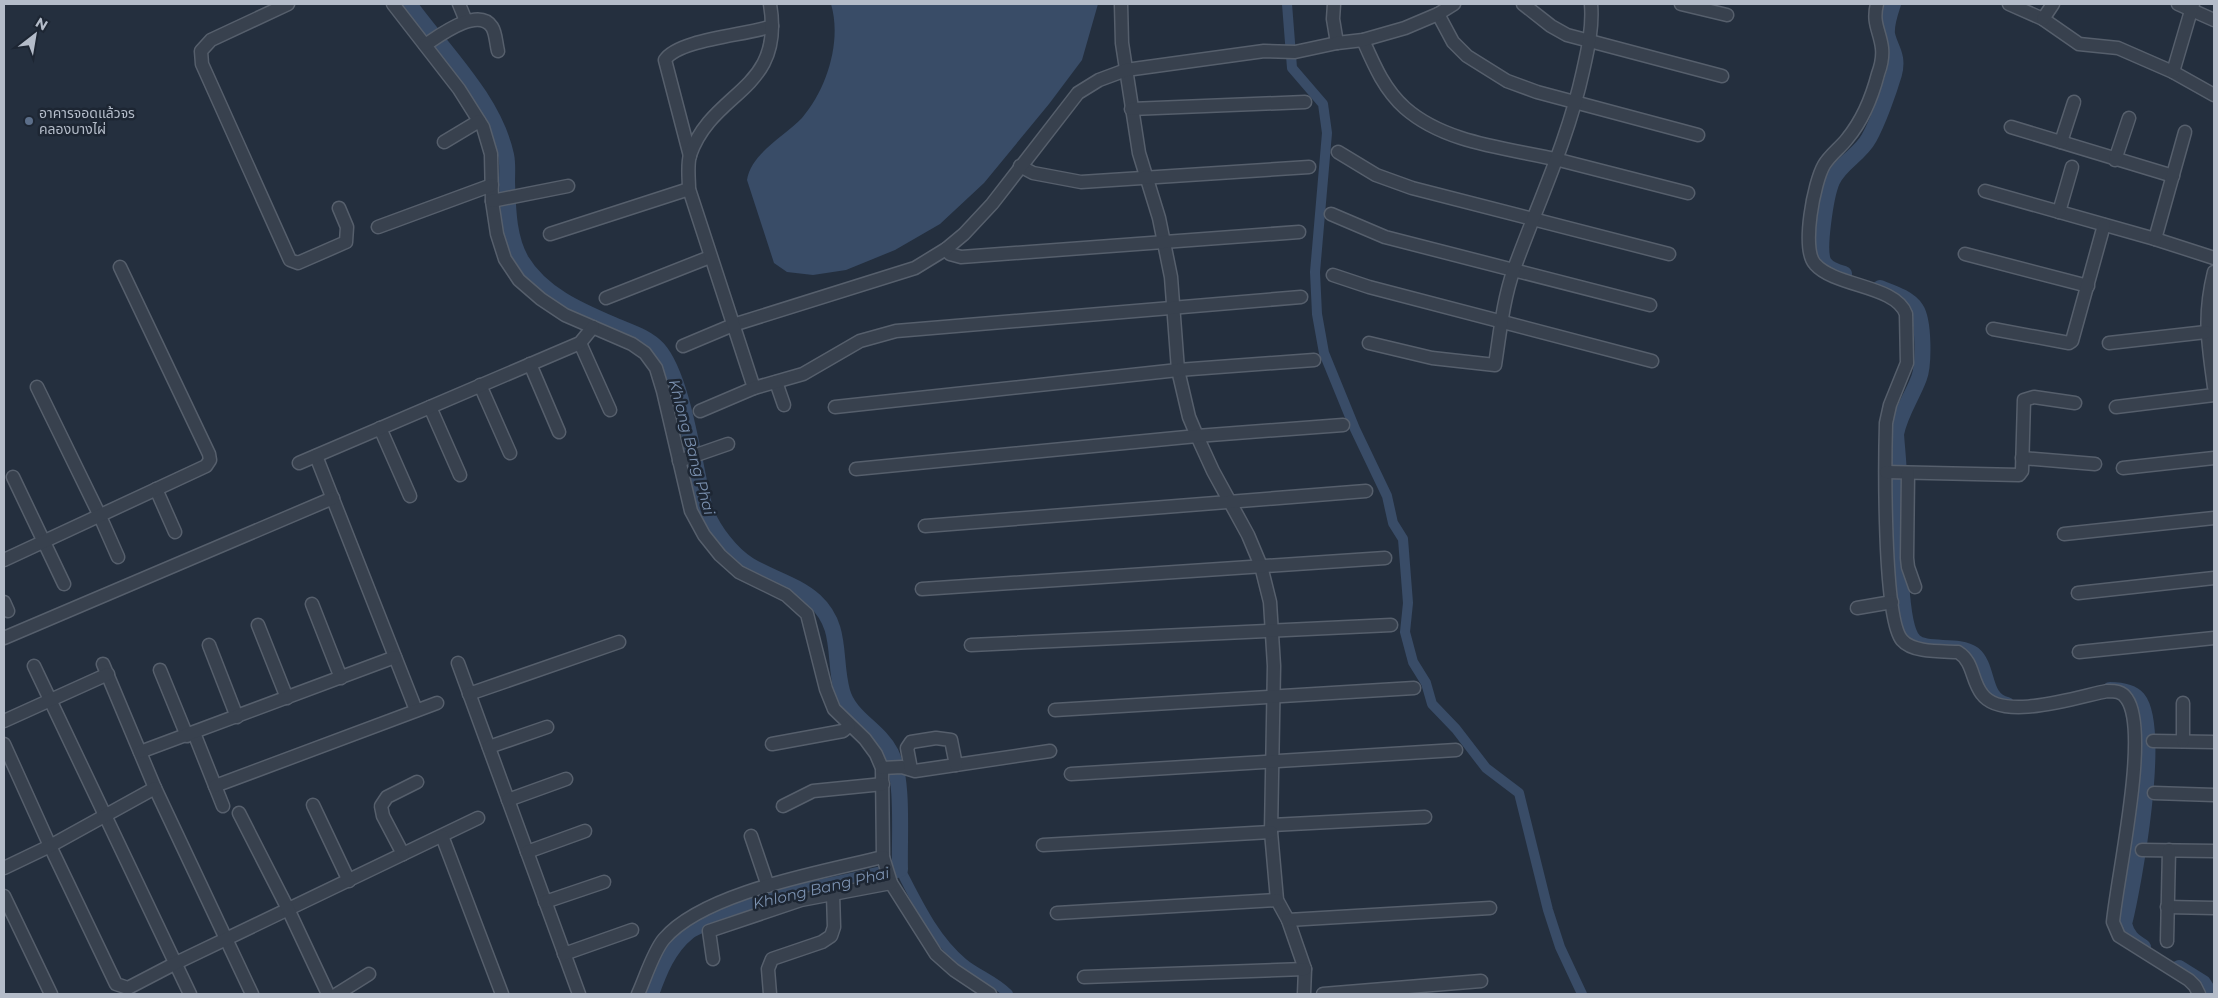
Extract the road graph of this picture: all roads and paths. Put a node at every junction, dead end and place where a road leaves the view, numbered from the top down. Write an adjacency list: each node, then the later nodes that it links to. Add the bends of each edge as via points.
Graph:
1 (288, 4): 57 (street, via 211,40 201,50 202,64 290,260 298,263 346,242 347,227)
2 (394, 4): 25 (street)
3 (459, 4): 20 (street)
4 (770, 4): 21 (street)
5 (1121, 4): 27 (street)
6 (1334, 4): 24 (street)
7 (1454, 4): 16 (street)
8 (1524, 4): 23 (street, via 1551,26)
9 (1591, 4): 23 (street)
10 (1681, 4): 17 (street)
11 (1877, 4): 122 (street, via 1874,15 1882,46 1879,72 1857,125 1819,175 1809,247 1810,256 1821,270 1893,299 1904,308 1908,362 1888,412)
12 (2010, 4): 18 (street)
13 (2053, 4): 18 (street)
14 (2178, 4): 15 (street)
15 (2193, 7): 19 (street); 28 (street)
16 (1438, 14): 22 (street); 32 (street, via 1453,42 1490,72 1530,89)
17 (1727, 15)
18 (2043, 19): 28 (street, via 2079,44 2118,48)
19 (2214, 20)
20 (466, 21): 25 (street); 26 (street, via 487,22 493,28)
21 (772, 26): 43 (street, via 770,50 763,67 711,120); 43 (street, via 675,51 665,60)
22 (1363, 40): 24 (street); 44 (street, via 1381,81 1405,108 1435,127 1470,142)
23 (1589, 42): 29 (street); 32 (street)
24 (1337, 43): 27 (street, via 1295,52 1264,51)
25 (427, 44): 36 (street)
26 (498, 51)
27 (1126, 70): 34 (street); 46 (street, via 1099,80 1078,93)
28 (2173, 72): 30 (street)
29 (1722, 76)
30 (2214, 95)
31 (1305, 102): 34 (street)
32 (1576, 102): 39 (street); 44 (street)
33 (2074, 102): 41 (street)
34 (1131, 109): 50 (street)
35 (2129, 118): 45 (street)
36 (479, 121): 40 (street); 51 (street, via 491,154)
37 (2011, 127): 41 (street)
38 (2184, 132): 49 (street)
39 (1698, 135)
40 (444, 142)
41 (2061, 142): 45 (street)
42 (1338, 152): 60 (street, via 1376,175 1412,188)
43 (690, 156): 53 (street)
44 (1558, 160): 55 (street); 60 (street)
45 (2115, 160): 49 (street)
46 (1020, 166): 50 (street, via 1033,173 1081,182); 67 (street, via 992,204)
47 (1309, 167): 50 (street)
48 (2072, 167): 58 (street)
49 (2173, 176): 65 (street)
50 (1147, 177): 66 (street)
51 (492, 185): 56 (street); 62 (street)
52 (568, 186): 56 (street)
53 (689, 189): 64 (street); 70 (street)
54 (1986, 191): 58 (street)
55 (1688, 193)
56 (499, 200): 83 (street, via 497,234 505,259 519,280 565,315)
57 (338, 208)
58 (2059, 212): 61 (street)
59 (1332, 214): 73 (street, via 1385,237)
60 (1534, 219): 68 (street); 73 (street)
61 (2104, 225): 65 (street); 76 (street)
62 (378, 227)
63 (1299, 232): 66 (street)
64 (550, 234)
65 (2155, 239): 71 (street)
66 (1164, 242): 67 (street, via 961,257 950,254); 80 (street, via 1172,277)
67 (946, 249): 82 (street, via 915,268)
68 (1669, 254)
69 (1965, 254): 76 (street)
70 (710, 257): 78 (street); 82 (street)
71 (2214, 258)
72 (120, 267): 126 (street, via 210,460 206,466)
73 (1514, 270): 79 (street); 81 (street)
74 (2214, 272): 85 (street, via 2206,310)
75 (1333, 275): 81 (street)
76 (2088, 286): 84 (street, via 2074,338 2068,343)
77 (1300, 297): 80 (street)
78 (606, 298)
79 (1650, 304)
80 (1173, 307): 94 (street); 95 (street, via 896,332 860,341 804,374)
81 (1501, 322): 87 (street, via 1495,365 1432,358); 92 (street)
82 (733, 325): 89 (street); 99 (street)
83 (593, 327): 86 (street); 117 (street, via 646,353 656,368)
84 (1993, 329)
85 (2206, 332): 88 (street); 90 (street)
86 (580, 342): 93 (street); 106 (street)
87 (1369, 343)
88 (2109, 343)
89 (683, 346)
90 (2212, 355): 98 (street)
91 (1314, 360): 94 (street)
92 (1652, 361)
93 (530, 364): 97 (street); 110 (street)
94 (1178, 370): 104 (street); 111 (street)
95 (776, 382): 99 (street); 102 (street)
96 (37, 386): 131 (street)
97 (480, 386): 103 (street); 113 (street)
98 (2214, 387)
99 (754, 388): 107 (street)
100 (2214, 395): 105 (street)
101 (2075, 403): 115 (street, via 2034,397 2024,400)
102 (784, 405)
103 (430, 407): 109 (street); 124 (street)
104 (835, 407)
105 (2116, 408)
106 (610, 410)
107 (700, 411)
108 (1343, 426): 111 (street)
109 (380, 428): 114 (street); 128 (street)
110 (559, 432)
111 (1197, 436): 121 (street); 130 (street)
112 (728, 444): 117 (street)
113 (510, 453)
114 (316, 456): 118 (street); 129 (street)
115 (2022, 458): 119 (street); 123 (street, via 2022,471 2015,476)
116 (2214, 458): 120 (street)
117 (681, 460): 174 (street, via 691,511 720,555 739,572 786,595 807,614 826,689 834,709)
118 (299, 463)
119 (2095, 464)
120 (2123, 468)
121 (856, 469)
122 (1889, 472): 123 (street); 146 (street, via 1888,570)
123 (1907, 473): 143 (street, via 1907,558)
124 (460, 475)
125 (13, 477): 136 (street)
126 (156, 489): 131 (street); 134 (street)
127 (1366, 490): 130 (street)
128 (410, 496)
129 (333, 498): 152 (street); 158 (street)
130 (1229, 501): 133 (street); 140 (street)
131 (99, 514): 136 (street); 137 (street)
132 (2214, 518): 135 (street)
133 (925, 526)
134 (175, 532)
135 (2064, 534)
136 (44, 540): 139 (street); 142 (street)
137 (118, 557)
138 (1385, 558): 140 (street)
139 (4, 560)
140 (1261, 566): 144 (street); 151 (street, via 1270,602)
141 (2214, 578): 145 (street)
142 (64, 584)
143 (1915, 587)
144 (922, 589)
145 (2078, 593)
146 (1892, 602): 148 (street); 254 (street, via 1896,628 1902,640 1910,646 1958,652 1964,656 1979,691 1990,704 2033,706 2107,691 2116,691 2126,697 2132,714 2134,737 2132,792 2113,922 2120,936 2190,980)
147 (312, 604): 162 (street)
148 (1857, 608)
149 (258, 625): 166 (street)
150 (1392, 625): 151 (street)
151 (1272, 631): 156 (street); 165 (street)
152 (4, 638)
153 (2214, 638): 157 (street)
154 (618, 642): 164 (street)
155 (209, 645): 172 (street)
156 (971, 645)
157 (2079, 652)
158 (395, 657): 162 (street); 170 (street)
159 (458, 663): 164 (street)
160 (34, 666): 167 (street)
161 (160, 670): 176 (street)
162 (341, 678): 166 (street)
163 (1414, 688): 165 (street)
164 (470, 694): 182 (street)
165 (1273, 697): 171 (street); 186 (street)
166 (287, 698): 172 (street)
167 (50, 699): 173 (street); 185 (street, via 106,669); 202 (street)
168 (436, 703): 170 (street)
169 (2183, 703): 178 (street)
170 (416, 710): 193 (street)
171 (1055, 710)
172 (237, 717): 176 (street)
173 (4, 721)
174 (849, 726): 181 (street, via 843,731); 188 (street, via 876,754)
175 (547, 727): 182 (street)
176 (190, 735): 185 (street); 193 (street)
177 (2153, 741): 178 (street)
178 (2182, 741): 179 (street)
179 (2214, 742)
180 (4, 744): 210 (street)
181 (772, 744)
182 (489, 747): 197 (street)
183 (1050, 750): 187 (street)
184 (1456, 750): 186 (street)
185 (140, 752): 194 (street)
186 (1272, 761): 189 (street); 205 (street)
187 (956, 765): 188 (street, via 915,771); 188 (street, via 951,740 936,738 911,742)
188 (897, 767): 192 (street)
189 (1071, 774)
190 (566, 779): 197 (street)
191 (417, 782): 215 (street, via 386,797 382,806 383,816)
192 (883, 784): 200 (street, via 813,791); 216 (street)
193 (215, 786): 199 (street)
194 (155, 788): 202 (street); 233 (street)
195 (2154, 793): 196 (street)
196 (2214, 795)
197 (508, 800): 214 (street)
198 (313, 805): 219 (street)
199 (223, 806)
200 (784, 806)
201 (239, 813): 229 (street)
202 (106, 815): 210 (street); 237 (street)
203 (1425, 817): 205 (street)
204 (478, 818): 207 (street)
205 (1271, 828): 209 (street); 224 (street)
206 (585, 831): 214 (street)
207 (442, 836): 215 (street); 247 (street)
208 (751, 836): 221 (street)
209 (1043, 845)
210 (50, 846): 217 (street); 237 (street, via 116,984 128,988)
211 (2142, 850): 212 (street)
212 (2168, 850): 213 (street); 226 (street)
213 (2214, 851)
214 (527, 852): 225 (street)
215 (403, 854): 219 (street)
216 (885, 861): 218 (street); 221 (street)
217 (4, 868)
218 (890, 880): 222 (street); 251 (street, via 936,954)
219 (348, 881): 229 (street)
220 (604, 882): 225 (street)
221 (768, 886): 249 (street, via 731,897 678,925 662,941)
222 (832, 894): 236 (street, via 801,900 709,931); 250 (street, via 834,927 831,936 772,959 768,969)
223 (4, 896): 242 (street)
224 (1277, 900): 230 (street); 231 (street)
225 (545, 902): 235 (street)
226 (2167, 907): 228 (street); 234 (street)
227 (1490, 908): 231 (street)
228 (2214, 908)
229 (288, 909): 233 (street); 245 (street)
230 (1057, 913)
231 (1288, 920): 238 (street)
232 (632, 930): 235 (street)
233 (227, 939): 237 (street); 244 (street)
234 (2167, 940)
235 (564, 954): 248 (street)
236 (713, 958)
237 (176, 963): 243 (street)
238 (1305, 969): 240 (street); 252 (street)
239 (369, 974): 246 (street)
240 (1084, 977)
241 (1481, 981): 253 (street)
242 (51, 994)
243 (190, 994)
244 (252, 994)
245 (328, 994)
246 (337, 994)
247 (502, 994)
248 (579, 994)
249 (638, 994)
250 (770, 994)
251 (990, 994)
252 (1304, 994)
253 (1323, 994)
254 (2199, 994)

